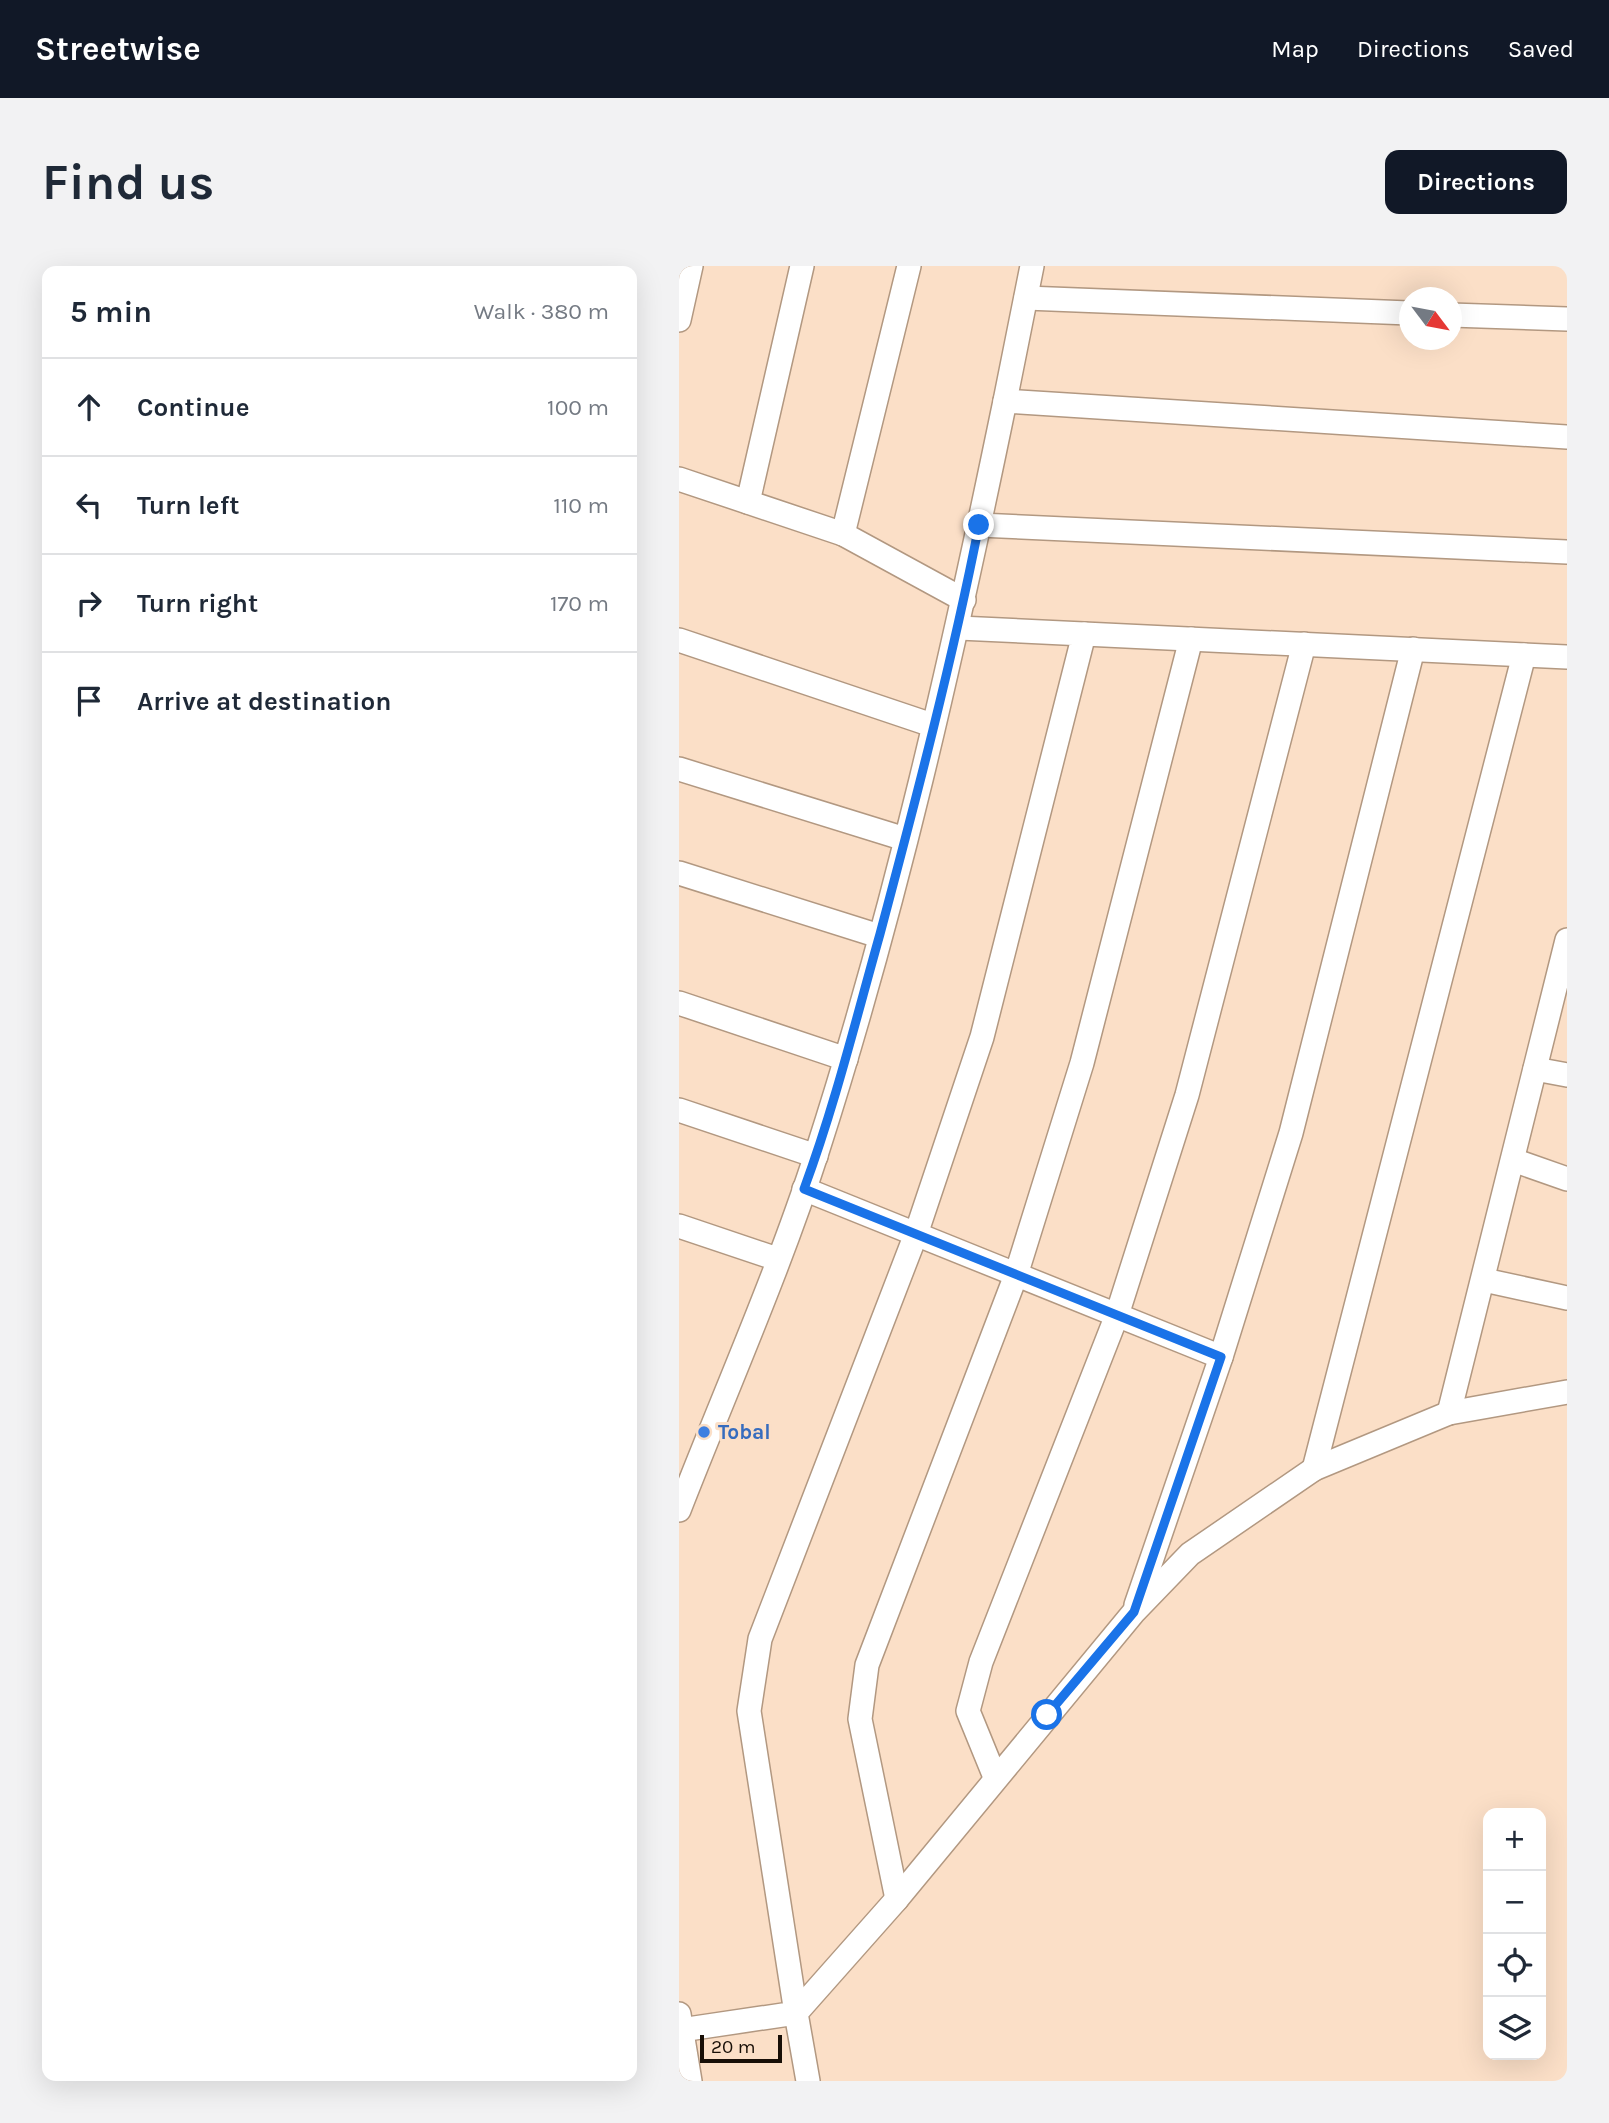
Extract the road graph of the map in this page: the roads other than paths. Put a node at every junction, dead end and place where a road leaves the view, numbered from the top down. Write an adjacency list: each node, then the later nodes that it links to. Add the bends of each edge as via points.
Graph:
1 (691, 266): 9 (street)
2 (802, 266): 13 (street)
3 (909, 266): 15 (street)
4 (1032, 266): 5 (street)
5 (1025, 298): 6 (street); 10 (street)
6 (1399, 313)
7 (1462, 315): 8 (street)
8 (1567, 319)
9 (679, 320)
10 (1005, 401): 11 (street); 14 (street)
11 (1567, 437)
12 (679, 479): 13 (street)
13 (748, 502): 15 (street)
14 (979, 525): 16 (street); 17 (street)
15 (843, 534): 17 (street)
16 (1567, 552)
17 (964, 600): 18 (street)
18 (959, 628): 19 (street); 26 (street)
19 (1084, 634): 20 (street); 43 (street, via 982,1037)
20 (1191, 639): 22 (street); 45 (street, via 1082,1063)
21 (679, 640): 26 (street)
22 (1304, 644): 23 (street); 48 (street, via 1187,1095)
23 (1413, 649): 24 (street); 49 (street, via 1291,1133)
24 (1524, 655): 25 (street); 52 (street)
25 (1567, 657)
26 (932, 725): 28 (street)
27 (679, 769): 28 (street)
28 (905, 839): 30 (street)
29 (679, 873): 30 (street)
30 (879, 936): 34 (street)
31 (1567, 940): 32 (street)
32 (1564, 966): 35 (street)
33 (679, 1003): 34 (street)
34 (846, 1059): 38 (street)
35 (1535, 1069): 36 (street); 39 (street)
36 (1567, 1076)
37 (679, 1110): 38 (street)
38 (816, 1156): 41 (street)
39 (1513, 1160): 40 (street); 46 (street)
40 (1567, 1179)
41 (804, 1189): 43 (street); 44 (street)
42 (679, 1226): 44 (street)
43 (916, 1234): 45 (street); 57 (street, via 760,1639 749,1711)
44 (777, 1259): 53 (street)
45 (1016, 1275): 48 (street); 56 (street, via 867,1665 860,1719)
46 (1484, 1280): 47 (street); 51 (street)
47 (1567, 1298)
48 (1117, 1315): 49 (street); 55 (street, via 981,1662 968,1711)
49 (1221, 1357): 54 (street)
50 (1567, 1392): 51 (street)
51 (1449, 1413): 52 (street)
52 (1314, 1469): 54 (street, via 1190,1554)
53 (679, 1510)
54 (1134, 1612): 55 (street)
55 (995, 1777): 56 (street)
56 (897, 1899): 57 (street)
57 (796, 2013): 58 (street); 60 (street)
58 (680, 2022): 59 (street)
59 (690, 2081)
60 (808, 2081)

